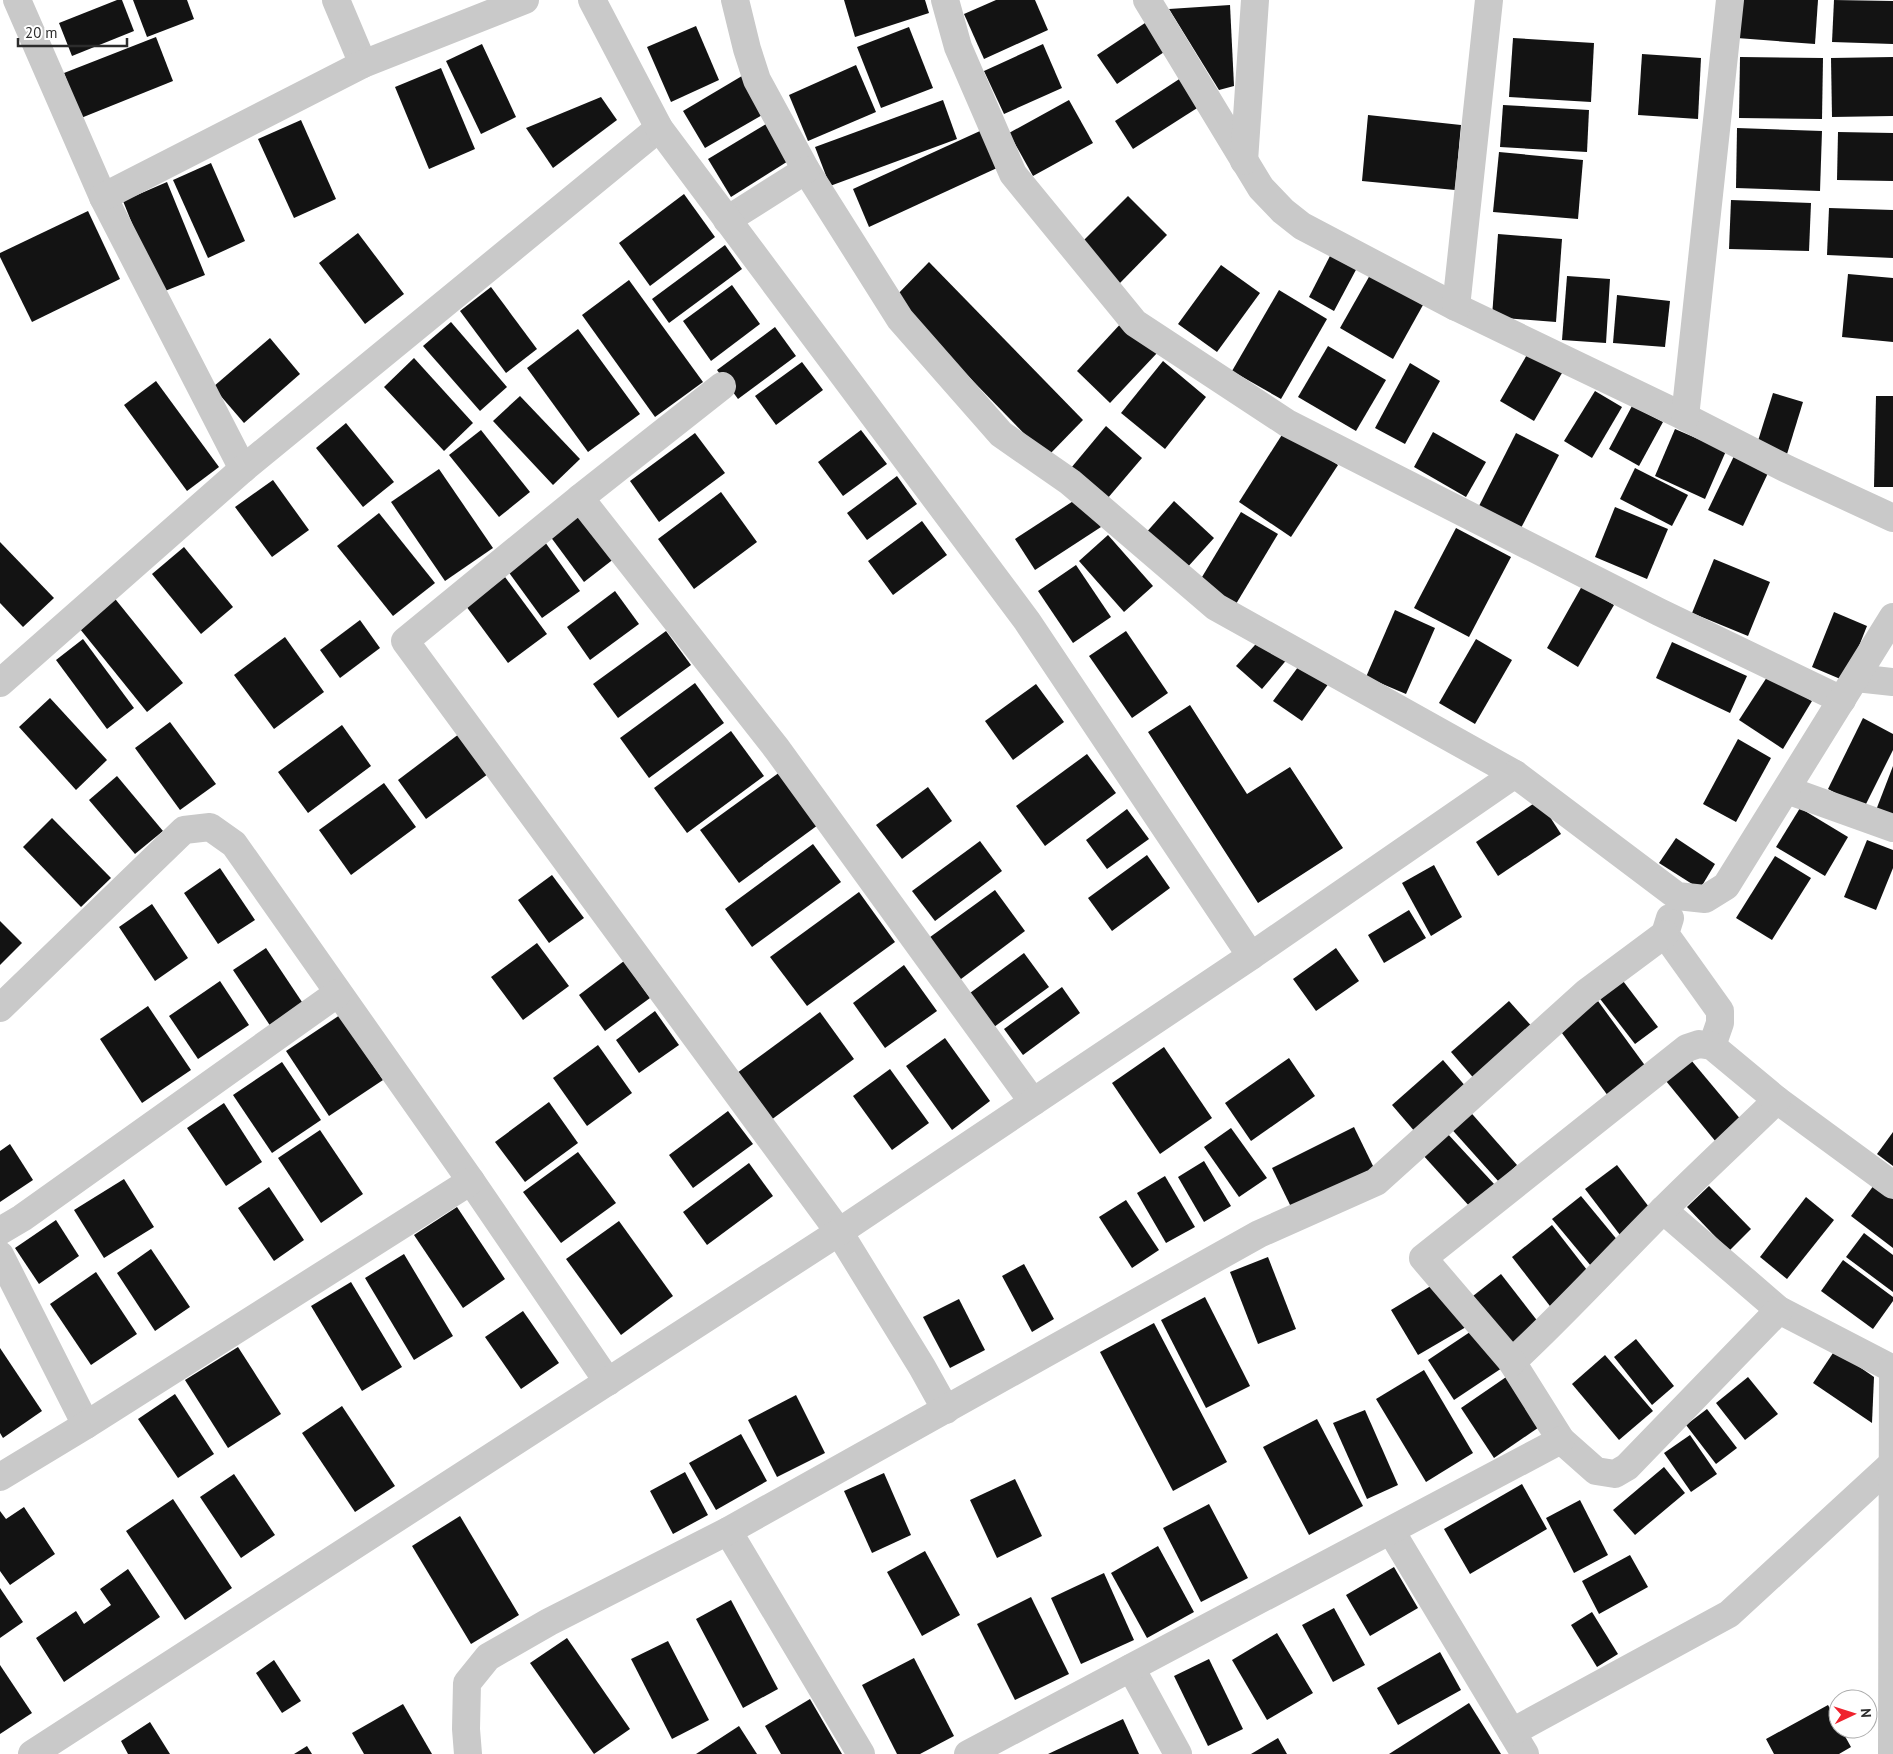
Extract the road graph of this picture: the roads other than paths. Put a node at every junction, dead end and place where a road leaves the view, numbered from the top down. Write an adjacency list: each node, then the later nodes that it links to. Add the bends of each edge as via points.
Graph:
1 (18, 0): 15 (street)
2 (336, 0): 11 (street)
3 (525, 0): 11 (street)
4 (592, 0): 12 (street)
5 (735, 0): 14 (street, via 757,80)
6 (945, 0): 26 (street, via 958,48 1013,174 1135,323 1287,423 1659,612)
7 (1147, 0): 13 (street)
8 (1255, 0): 13 (street)
9 (1489, 0): 17 (street)
10 (1730, 0): 19 (street)
11 (363, 64): 15 (street)
12 (659, 128): 16 (street); 20 (street)
13 (1244, 161): 17 (street, via 1261,188 1302,226)
14 (806, 170): 16 (street); 27 (street, via 900,318 1001,434 1070,482 1216,607)
15 (103, 197): 20 (street)
16 (727, 220): 32 (street, via 1027,621)
17 (1456, 307): 19 (street)
18 (722, 386): 21 (street)
19 (1685, 417): 22 (street)
20 (243, 469): 25 (street)
21 (580, 498): 37 (street, via 777,749); 42 (street, via 405,641)
22 (1893, 518)
23 (1893, 617): 26 (street)
24 (1893, 682): 26 (street)
25 (0, 683)
26 (1849, 689): 28 (street)
27 (1515, 774): 30 (street); 32 (street)
28 (1787, 790): 29 (street); 30 (street, via 1726,886 1705,899)
29 (1893, 828)
30 (1677, 896): 31 (street)
31 (1665, 934): 35 (street, via 1720,1011 1720,1024); 48 (street, via 1587,992 1376,1182 1259,1234)
32 (1251, 956): 37 (street)
33 (338, 993): 34 (street, via 234,844 210,827 184,830); 38 (street); 41 (street)
34 (0, 1008)
35 (1712, 1046): 36 (street); 45 (street, via 1699,1044 1687,1048 1423,1258)
36 (1777, 1100): 39 (street); 40 (street)
37 (1033, 1102): 42 (street)
38 (471, 1181): 47 (street); 49 (street)
39 (1893, 1185)
40 (1663, 1210): 44 (street); 45 (street)
41 (0, 1231)
42 (839, 1232): 47 (street); 48 (street)
43 (0, 1255): 49 (street)
44 (1779, 1310): 46 (street); 50 (street, via 1627,1467 1615,1474 1596,1471)
45 (1512, 1362): 50 (street)
46 (1893, 1369): 51 (street)
47 (608, 1382): 57 (street)
48 (946, 1410): 53 (street)
49 (86, 1425): 52 (street)
50 (1561, 1440): 54 (street)
51 (1892, 1464): 56 (street, via 1729,1614); 62 (street)
52 (0, 1477)
53 (728, 1530): 58 (street, via 488,1657 467,1683); 59 (street)
54 (1391, 1531): 55 (street); 56 (street)
55 (1131, 1668): 60 (street); 61 (street)
56 (1519, 1743)
57 (32, 1754)
58 (468, 1754)
59 (861, 1754)
60 (968, 1754)
61 (1178, 1754)
62 (1892, 1754)

